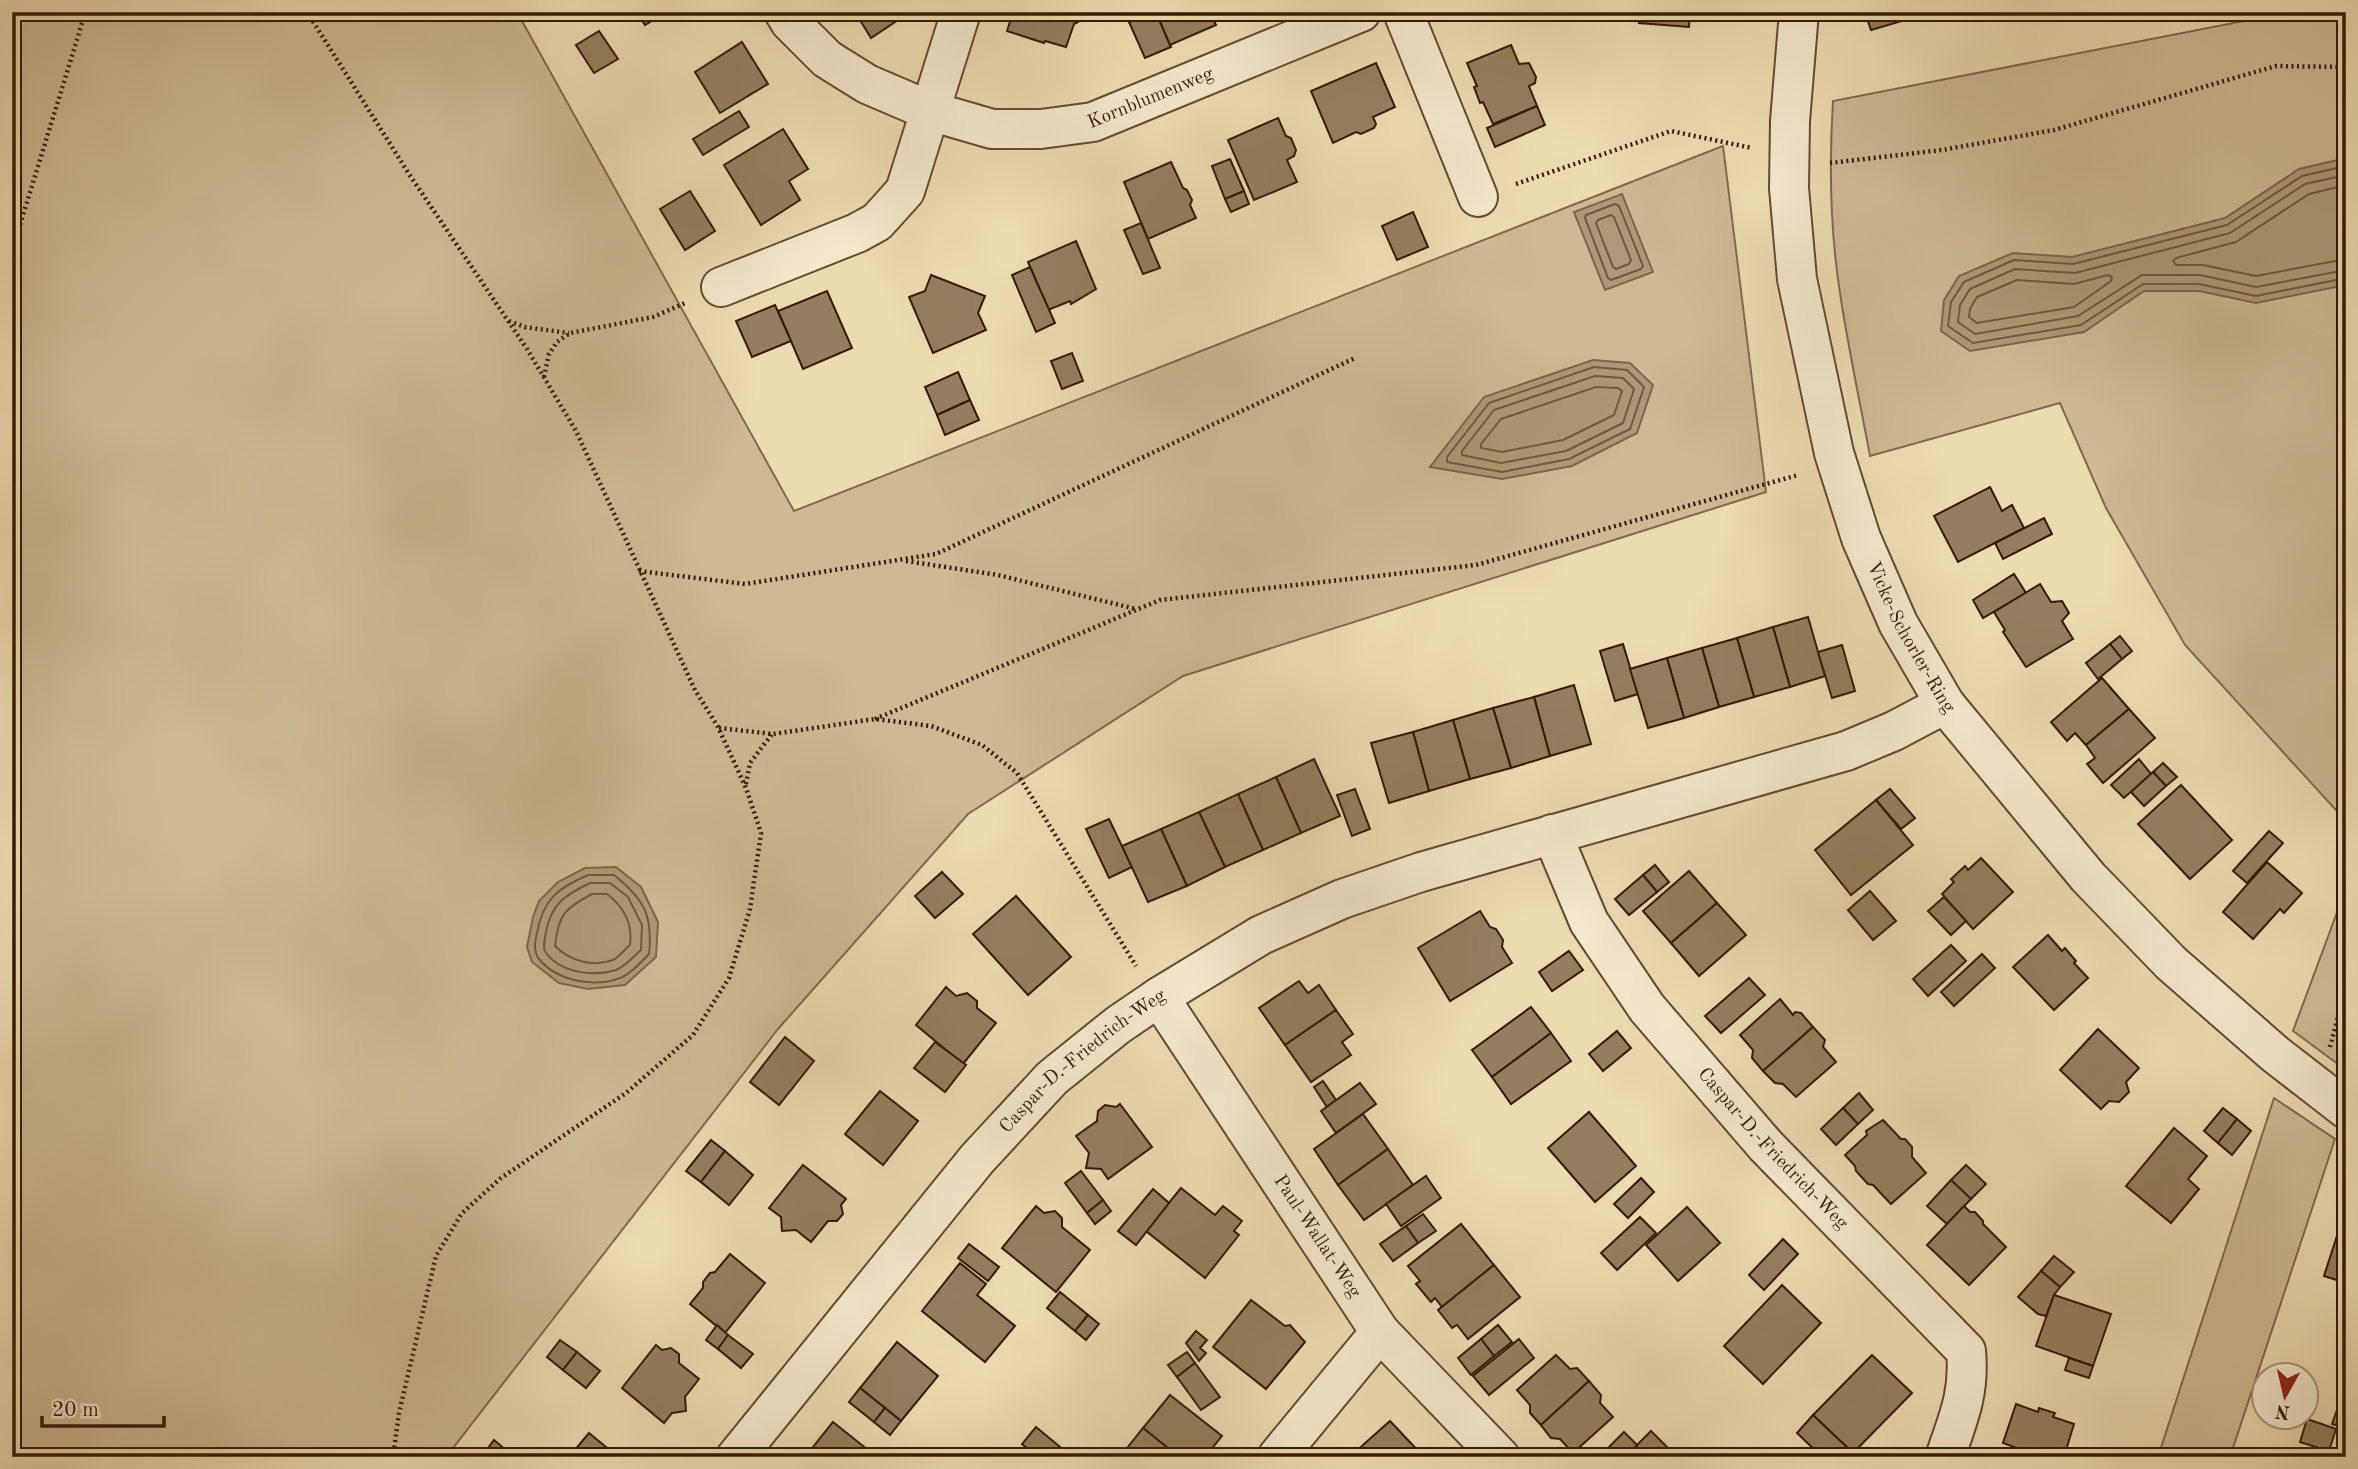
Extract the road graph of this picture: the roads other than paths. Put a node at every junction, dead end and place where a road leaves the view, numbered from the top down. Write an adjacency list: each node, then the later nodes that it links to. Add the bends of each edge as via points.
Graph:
1 (784, 12): 6 (street, Kornblumenweg, via 827,59 867,84)
2 (961, 12): 6 (street)
3 (1361, 12): 6 (street, Kornblumenweg, via 1093,122 992,129)
4 (1404, 12): 7 (street)
5 (1799, 12): 9 (street, Vicke-Schorler-Ring, via 1789,188 1797,279 1814,367 1834,453 1861,538 1898,623)
6 (930, 111): 8 (street, via 905,191 877,222)
7 (1478, 197)
8 (721, 287)
9 (1945, 704): 10 (street, Caspar-D.-Friedrich-Weg, via 1846,751); 12 (street, Vicke-Schorler-Ring, via 2088,877 2171,962 2275,1054)
10 (1552, 834): 11 (street, Caspar-D.-Friedrich-Weg, via 1342,899 1261,934); 17 (street, Caspar-D.-Friedrich-Weg, via 1588,922 1647,1008 1766,1146 1966,1351 1969,1375)
11 (1159, 997): 13 (street, Paul-Wallat-Weg); 14 (street, Caspar-D.-Friedrich-Weg, via 1052,1078 977,1158)
12 (2346, 1109)
13 (1380, 1332): 15 (street); 16 (street, Paul-Wallat-Weg)
14 (736, 1457)
15 (1277, 1457)
16 (1500, 1457)
17 (1945, 1457)

